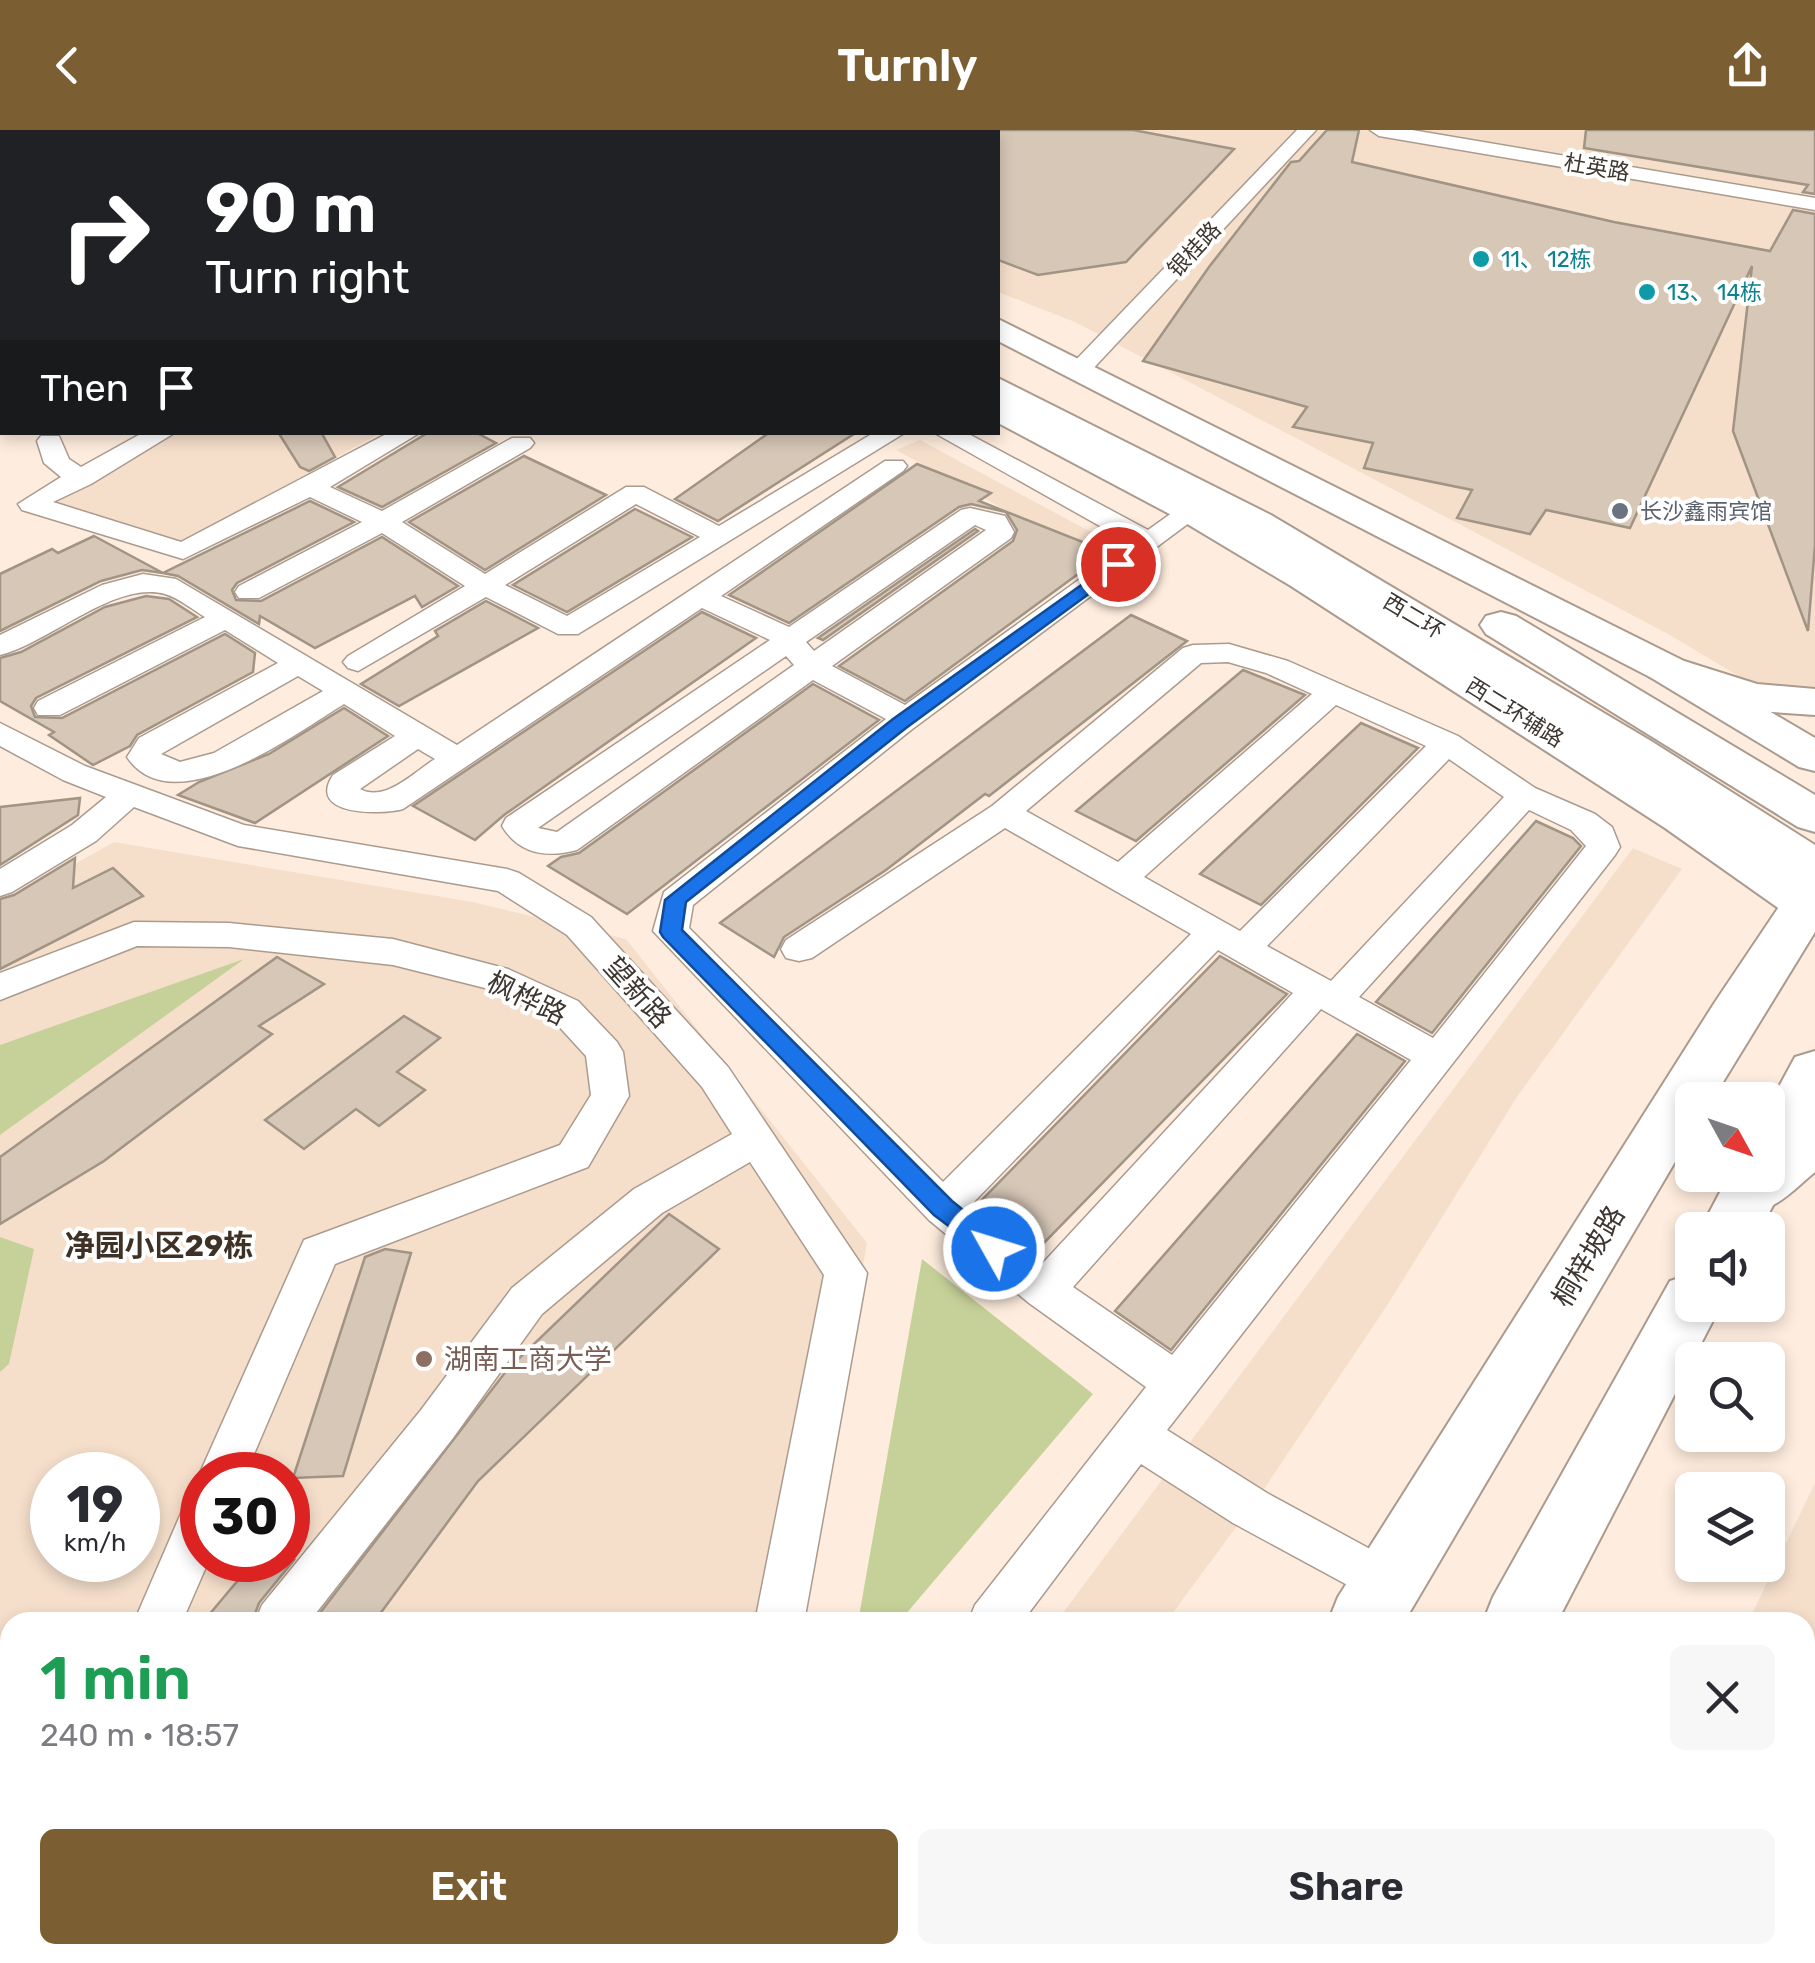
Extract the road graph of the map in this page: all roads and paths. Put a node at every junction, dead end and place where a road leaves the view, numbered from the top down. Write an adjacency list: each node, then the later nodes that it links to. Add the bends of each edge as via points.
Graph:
1 (1285, 130): 8 (street, 银桂路)
2 (1307, 130): 8 (street, 银桂路)
3 (1379, 130): 5 (street, 杜英路)
4 (1420, 130): 5 (street, 杜英路)
5 (1815, 200)
6 (1000, 329): 8 (street)
7 (1000, 358): 49 (main road, 西二环, via 1297,508)
8 (1074, 365): 35 (street)
9 (1000, 391): 52 (main road, 西二环, via 1290,542 1636,751)
10 (1000, 411): 21 (street, 西二环辅路)
11 (159, 435): 18 (street)
12 (405, 435): 19 (street)
13 (503, 435): 23 (street, via 520,443)
14 (889, 435): 24 (street)
15 (951, 435): 25 (street)
16 (50, 441): 18 (street, via 57,463)
17 (894, 466): 28 (street)
18 (82, 478): 20 (street)
19 (310, 487): 20 (street, via 183,552); 23 (street)
20 (31, 504): 22 (street)
21 (1192, 511): 25 (street); 52 (street, 西二环辅路)
22 (0, 516)
23 (383, 522): 26 (street); 27 (street)
24 (717, 535): 26 (street, via 635,493); 26 (street, via 568,628)
25 (1149, 542): 40 (street)
26 (485, 586): 32 (street)
27 (248, 592)
28 (700, 596): 30 (street); 45 (street)
29 (226, 618): 31 (street, via 176,587 143,582); 33 (street); 39 (street)
30 (787, 638): 34 (street); 34 (street, via 962,518 996,522 1001,532 991,542); 34 (street, via 518,826 523,835 541,844 565,842)
31 (0, 646)
32 (358, 662)
33 (299, 663): 36 (street); 36 (street, via 150,745 143,757 184,773 225,760)
34 (813, 668): 40 (street)
35 (1665, 668): 38 (main road, via 1768,700); 44 (street)
36 (344, 691): 42 (street)
37 (1332, 692): 43 (street); 48 (street, via 1229,653 1194,654); 50 (street)
38 (1815, 702)
39 (49, 708)
40 (906, 718): 63 (street, via 676,900 671,932)
41 (0, 732): 46 (street, 望新路)
42 (417, 736): 45 (street); 45 (street, via 344,782 343,793 362,804 392,802)
43 (1447, 743): 47 (street); 53 (street)
44 (1815, 757)
45 (460, 758)
46 (129, 794): 51 (street, via 84,834); 60 (street, 望新路, via 238,835 507,881 579,926 716,1077)
47 (1524, 795): 56 (street); 57 (street, via 1583,822 1600,835 1602,846)
48 (1004, 813): 50 (street); 54 (street)
49 (1815, 816)
50 (1120, 879): 53 (street)
51 (0, 884)
52 (1813, 894): 70 (main road, 桐梓坡路)
53 (1229, 940): 56 (street); 63 (street)
54 (798, 949)
55 (0, 987): 68 (street, 枫桦路, via 134,934 228,935 394,952 495,978 565,1010 604,1052 610,1096 574,1156 319,1252)
56 (1326, 995): 57 (street); 64 (street)
57 (1438, 1058): 66 (street)
58 (1815, 1072): 59 (main road)
59 (1785, 1128)
60 (757, 1139): 72 (street, via 648,1202 527,1301); 73 (street, 望新路, via 846,1273)
61 (1815, 1141): 62 (street)
62 (1785, 1164)
63 (943, 1208): 64 (street)
64 (1044, 1290): 66 (street)
65 (1680, 1322): 75 (main road)
66 (1176, 1382): 67 (street)
67 (1136, 1435): 70 (street, via 1250,1508); 74 (street)
68 (232, 1452)
69 (180, 1571): 71 (street)
70 (1376, 1603)
71 (162, 1612)
72 (287, 1612)
73 (782, 1612)
74 (1000, 1612)
75 (1524, 1612)

